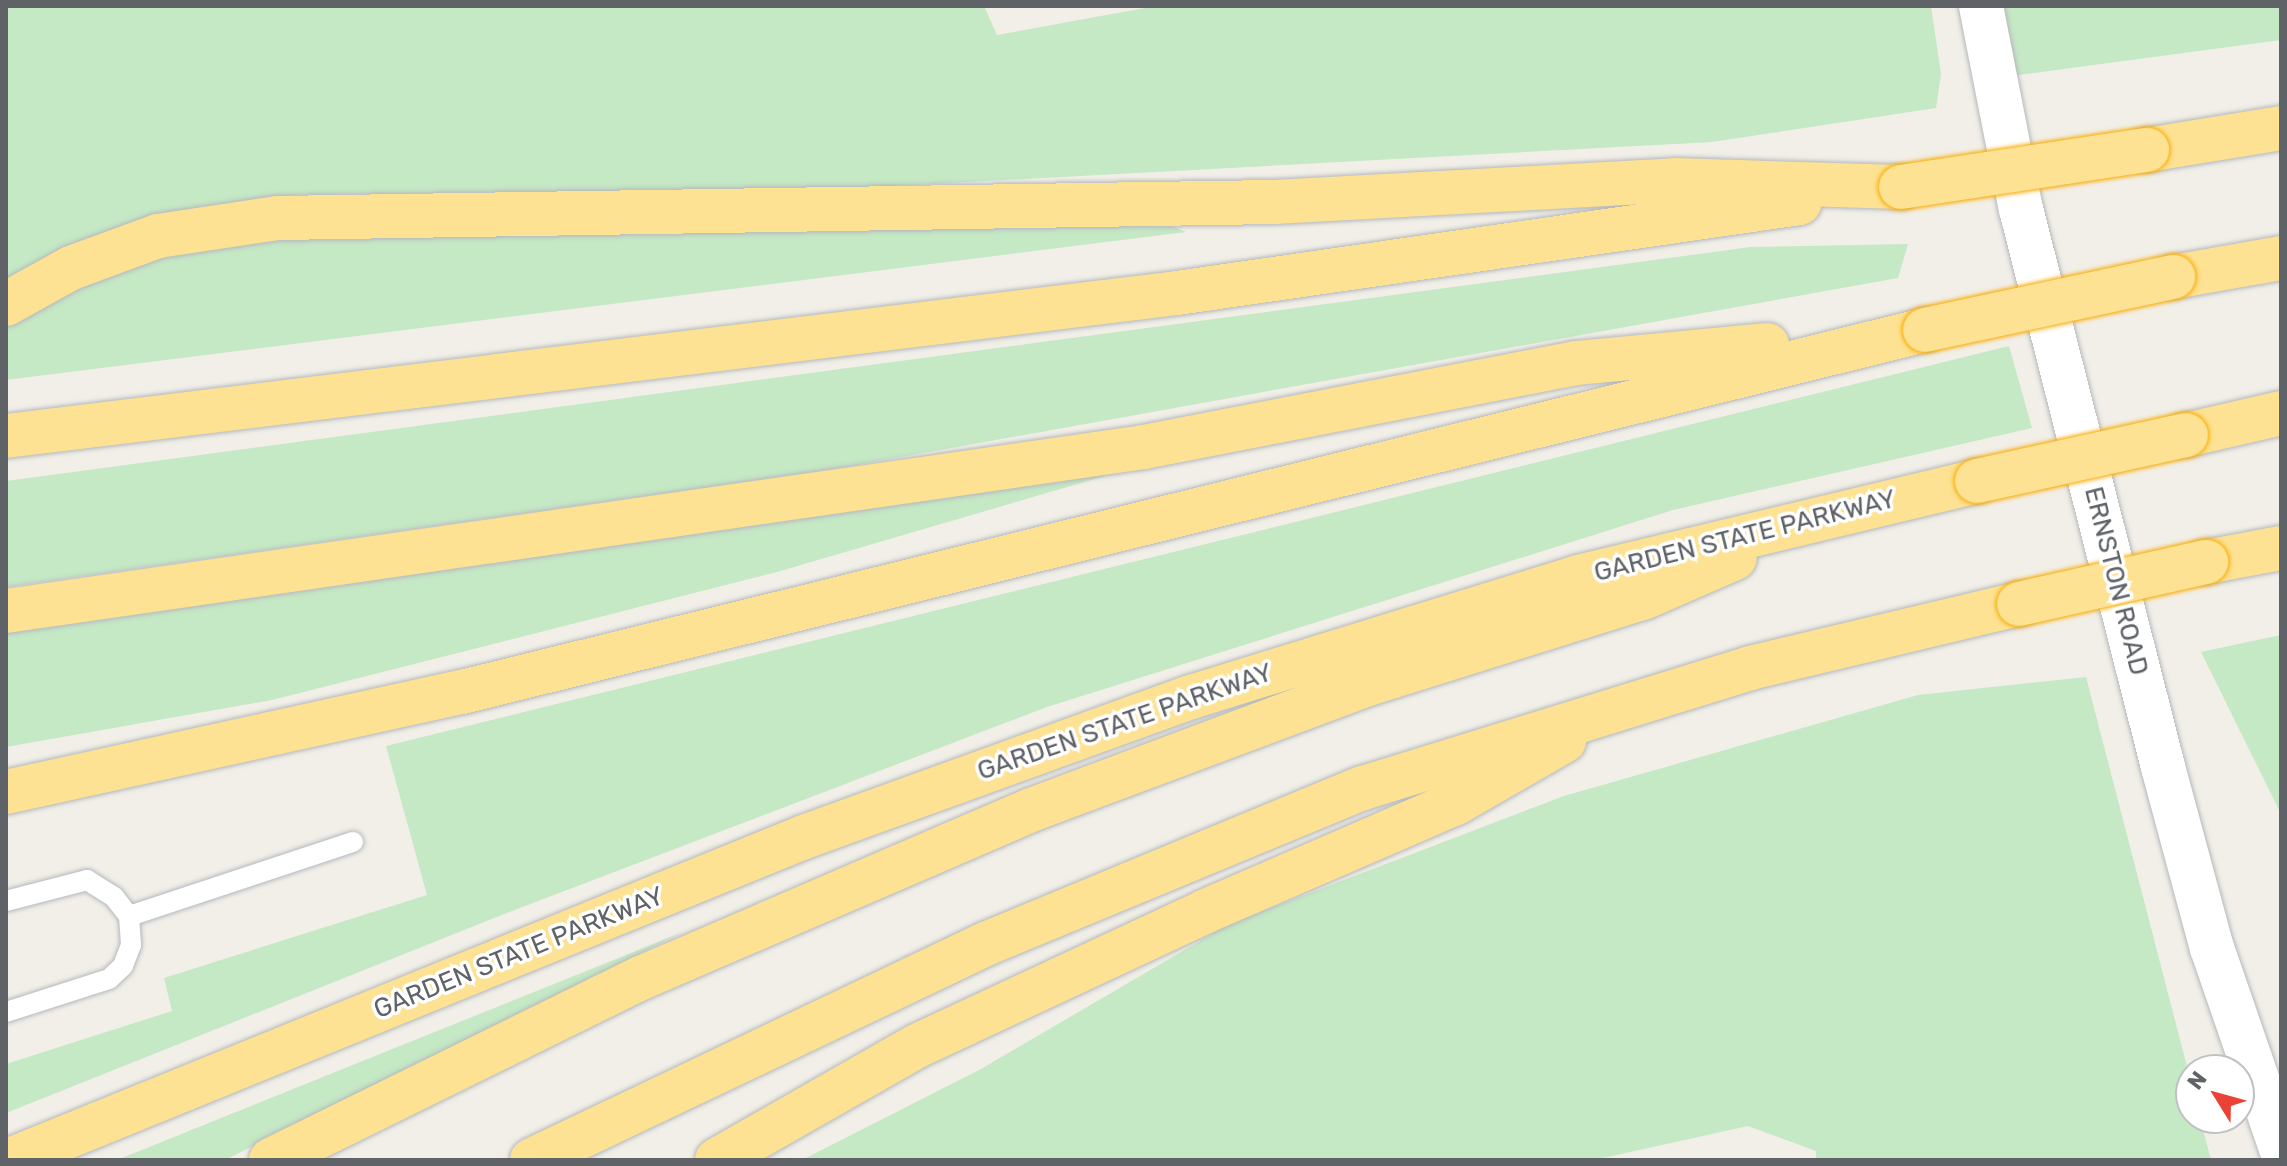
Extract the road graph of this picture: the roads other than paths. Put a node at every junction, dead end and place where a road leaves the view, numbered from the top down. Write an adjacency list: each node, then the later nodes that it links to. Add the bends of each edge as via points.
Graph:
1 (1981, 6): 18 (street, ERNSTON ROAD, via 2021,209 2163,767 2212,948)
2 (2281, 128): 3 (highway, bridge)
3 (1901, 187): 5 (highway, via 1675,180 1274,202 278,218 158,236 71,268); 8 (highway, via 1177,293)
4 (2281, 258): 6 (highway, bridge)
5 (6, 304)
6 (1925, 330): 11 (highway, via 1576,363 1144,447); 13 (highway, via 462,692)
7 (2281, 413): 9 (highway, GARDEN STATE PARKWAY, bridge)
8 (6, 436)
9 (1838, 512): 19 (highway, GARDEN STATE PARKWAY, via 1461,611 1075,738 804,837); 20 (highway, via 1643,598 1368,684 1031,810 654,972)
10 (2281, 548): 12 (highway, bridge, via 1750,668)
11 (6, 611)
12 (1629, 704): 21 (highway, via 1363,788 1221,842 974,949); 22 (highway, via 1456,803 1206,911 917,1046)
13 (6, 792)
14 (353, 842): 16 (lane)
15 (6, 901): 16 (lane, via 87,880 114,897)
16 (129, 916): 17 (lane, via 131,945 123,966 109,979)
17 (6, 1012)
18 (2281, 1148)
19 (10, 1160)
20 (271, 1160)
21 (532, 1160)
22 (717, 1160)

